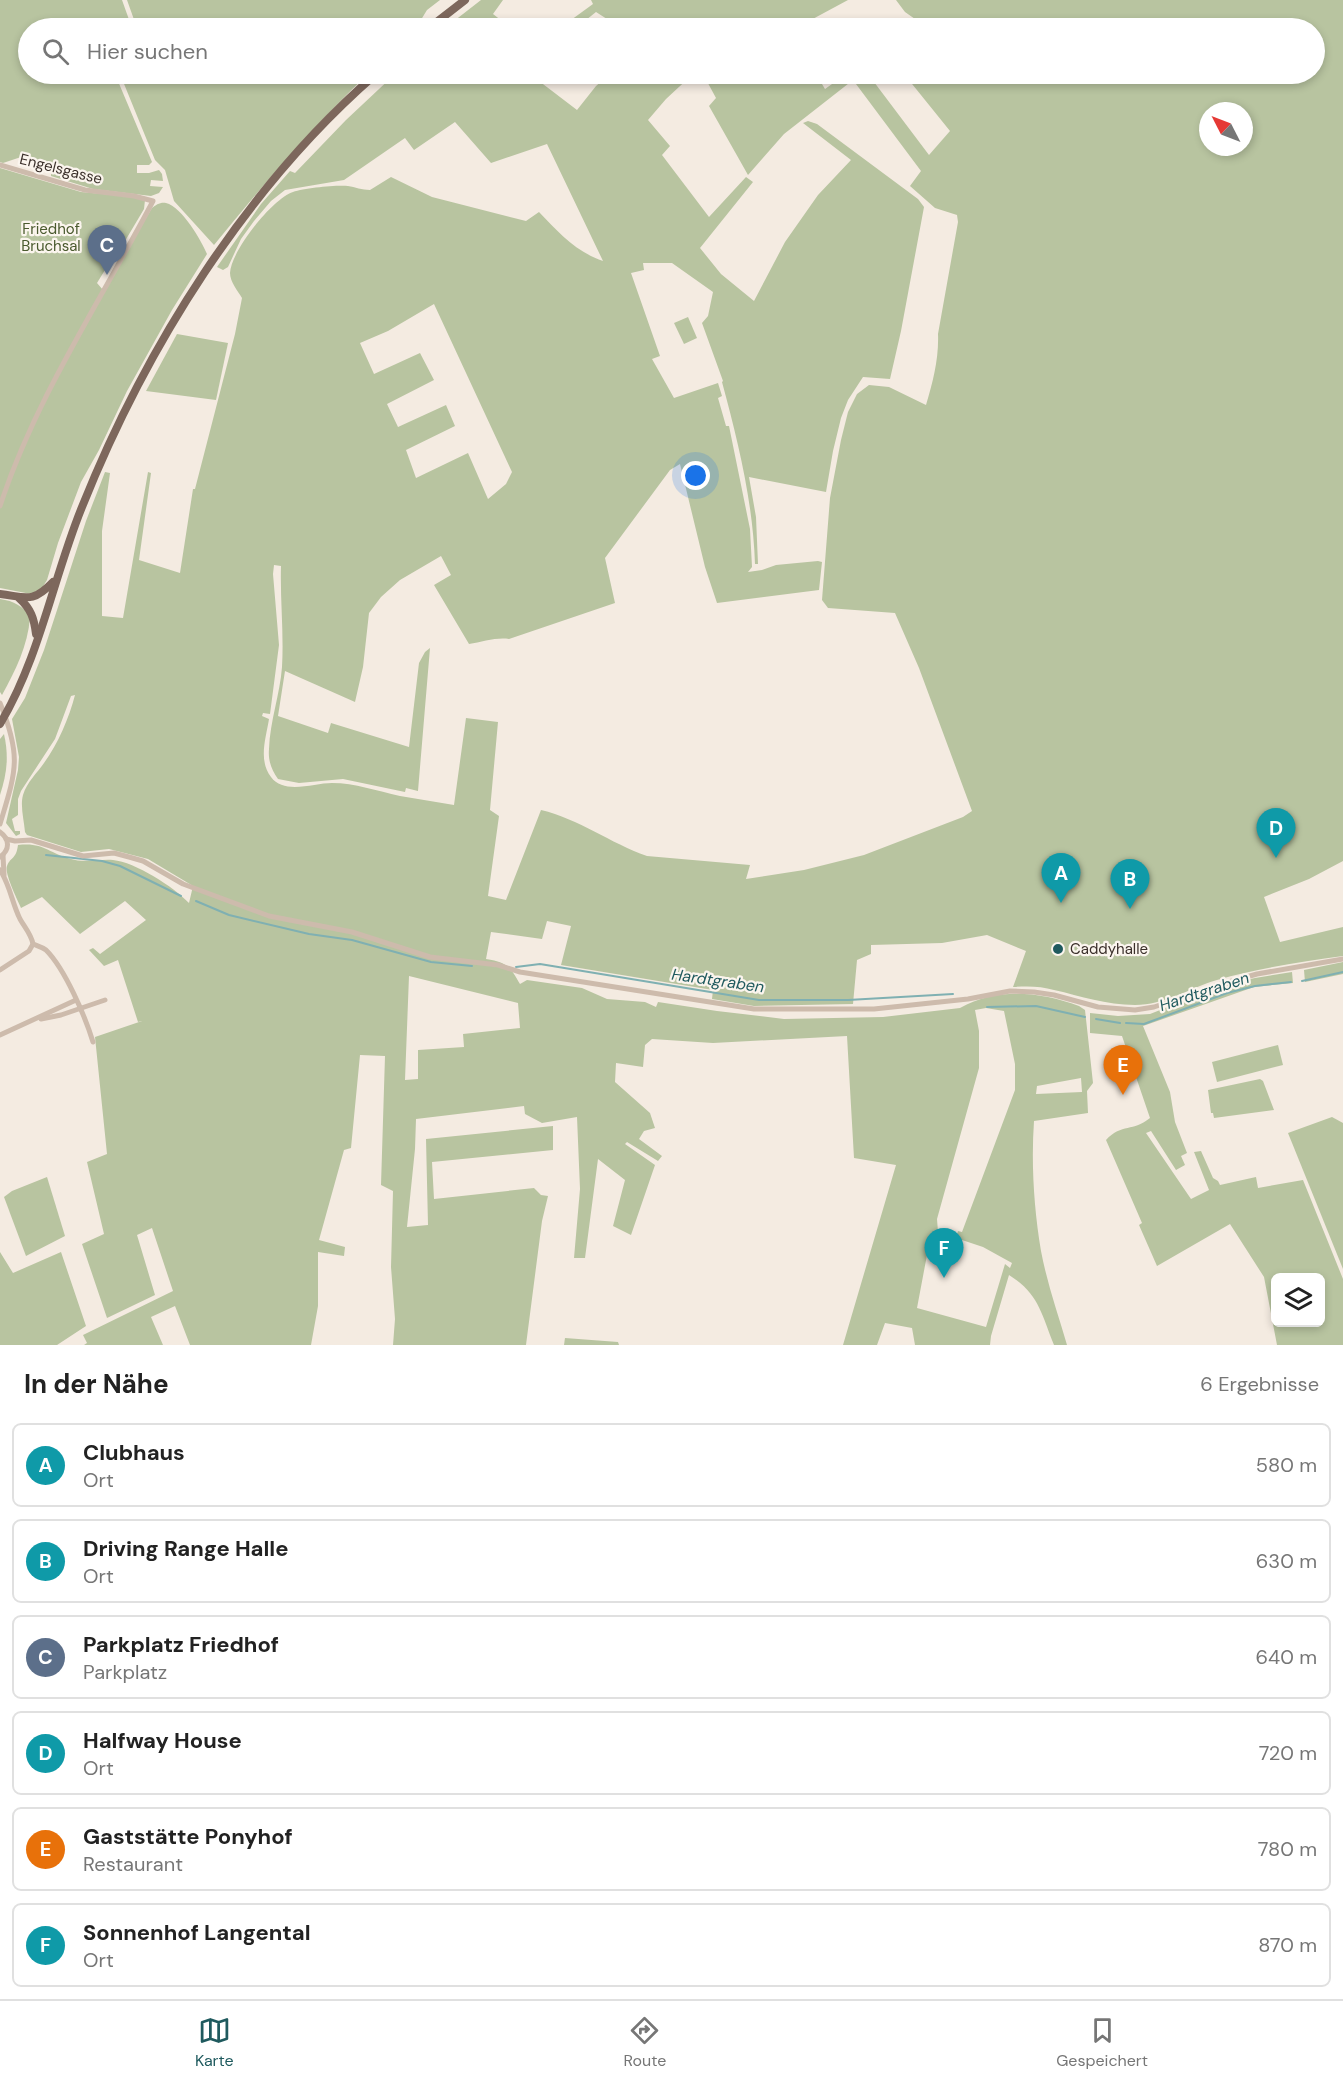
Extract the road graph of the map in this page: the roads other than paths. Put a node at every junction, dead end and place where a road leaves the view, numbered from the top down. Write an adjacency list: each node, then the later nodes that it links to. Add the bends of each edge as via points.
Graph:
1 (465, 0): 2 (main road)
2 (442, 18)
3 (365, 84): 6 (main road, via 284,168 207,268 118,425)
4 (0, 165): 5 (street, Engelsgasse, via 85,190 153,201 40,405)
5 (0, 506)
6 (56, 579): 8 (main road, via 44,592 32,598); 9 (main road)
7 (0, 594): 8 (main road)
8 (18, 598): 9 (main road, via 34,617)
9 (37, 638): 11 (main road)
10 (0, 703): 12 (street, via 15,752 15,771)
11 (0, 724)
12 (0, 824)
13 (0, 832): 14 (street)
14 (6, 839): 15 (street); 16 (street)
15 (15, 841): 16 (street); 21 (street, via 31,840 83,856 129,856 183,884 269,916 352,932 430,957 754,1009 874,1009 1010,991 1135,1010 1257,974)
16 (7, 848): 17 (street)
17 (1, 856): 19 (street)
18 (0, 870): 19 (street)
19 (4, 876): 20 (street)
20 (33, 944): 22 (street, via 29,951); 23 (street, via 44,948)
21 (1343, 959)
22 (0, 970)
23 (76, 1000): 25 (street); 26 (street)
24 (105, 1000): 25 (street)
25 (81, 1009): 26 (street); 28 (street)
26 (31, 1021): 27 (street)
27 (0, 1035)
28 (93, 1042)

